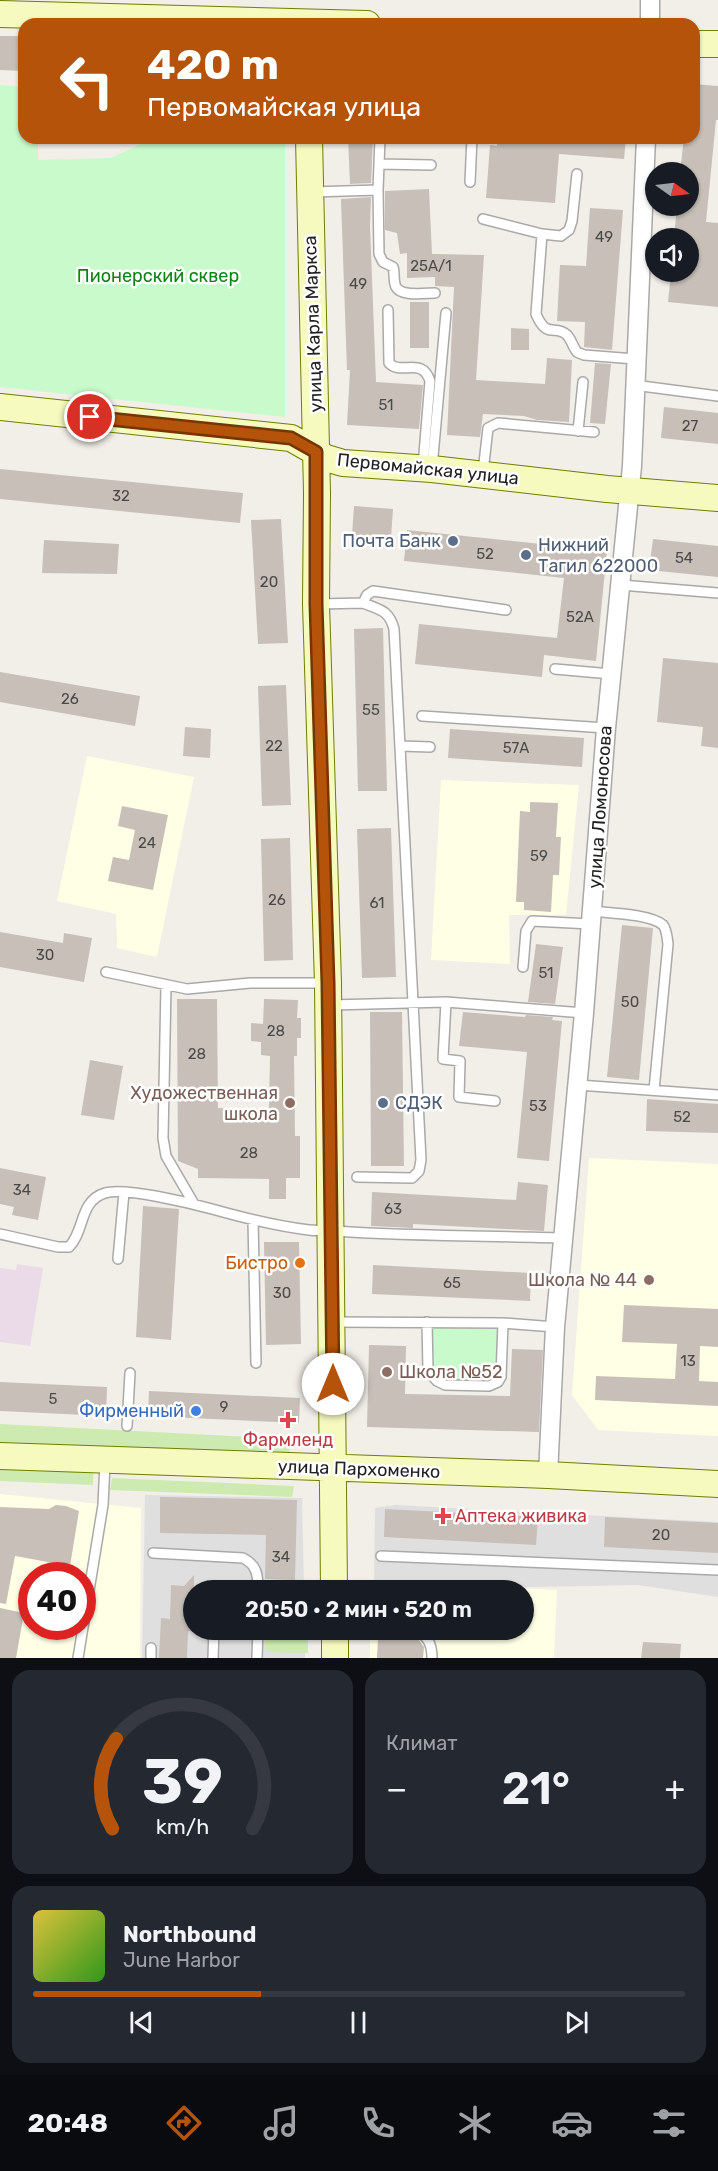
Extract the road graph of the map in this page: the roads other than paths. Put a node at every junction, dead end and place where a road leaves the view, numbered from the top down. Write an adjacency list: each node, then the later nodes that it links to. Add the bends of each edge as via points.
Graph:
1 (650, 0): 5 (street)
2 (0, 14): 3 (street)
3 (309, 15): 4 (street)
4 (328, 18)
5 (650, 18)
6 (700, 44): 7 (street)
7 (718, 44)
8 (309, 144): 17 (street, улица Карла Маркса)
9 (380, 144): 12 (lane)
10 (472, 144): 15 (lane)
11 (646, 144): 23 (street, улица Ломоносова)
12 (379, 164): 13 (lane); 16 (lane)
13 (432, 165)
14 (576, 174): 19 (lane, via 569,230 561,236)
15 (470, 182)
16 (378, 190): 17 (lane); 20 (lane, via 380,258 393,267 396,287 405,293)
17 (310, 192): 30 (street, улица Карла Маркса)
18 (483, 219): 19 (lane)
19 (542, 234): 23 (lane, via 536,314 543,327 569,336 577,352 584,355)
20 (435, 293)
21 (388, 310): 31 (lane, via 389,363 419,368 430,381)
22 (446, 313): 31 (lane)
23 (636, 359): 25 (street, улица Ломоносова)
24 (583, 382): 28 (lane)
25 (634, 385): 26 (lane); 33 (street, улица Ломоносова)
26 (718, 396)
27 (0, 407): 30 (street, Первомайская улица, via 291,438)
28 (578, 431): 29 (lane); 32 (lane, via 492,425 488,428)
29 (594, 432)
30 (316, 452): 31 (street, Первомайская улица, via 343,463); 38 (street, улица Карла Маркса)
31 (427, 469): 32 (street, Первомайская улица)
32 (483, 475): 33 (street, Первомайская улица)
33 (629, 489): 34 (street, Первомайская улица); 35 (street, улица Ломоносова)
34 (718, 498)
35 (621, 585): 36 (lane); 41 (street, улица Ломоносова)
36 (718, 593)
37 (363, 603): 38 (lane); 39 (lane, via 373,591); 44 (lane, via 384,611 394,628)
38 (316, 604): 50 (street, улица Карла Маркса)
39 (506, 610)
40 (555, 669): 41 (lane)
41 (611, 674): 43 (street, улица Ломоносова)
42 (422, 716): 43 (lane)
43 (606, 728): 46 (street, улица Ломоносова)
44 (401, 746): 45 (lane); 51 (lane)
45 (430, 747)
46 (591, 917): 47 (lane, via 532,921 526,931); 53 (street, улица Ломоносова); 55 (lane, via 653,920 664,926 667,934)
47 (523, 968)
48 (105, 972): 49 (lane)
49 (166, 986): 50 (lane, via 187,989 250,982); 60 (lane, via 166,1156)
50 (328, 994): 51 (lane); 62 (street, улица Карла Маркса)
51 (414, 1002): 52 (lane); 58 (lane, via 419,1171 412,1178)
52 (446, 1002): 53 (lane); 57 (lane, via 442,1059 460,1061 459,1097)
53 (584, 1013): 54 (street, улица Ломоносова)
54 (578, 1085): 55 (lane); 64 (street, улица Ломоносова)
55 (654, 1090): 56 (lane)
56 (718, 1095)
57 (495, 1101)
58 (357, 1177)
59 (124, 1192): 60 (lane); 63 (lane, via 106,1192 93,1198 82,1215 76,1240 69,1247); 65 (lane)
60 (194, 1204): 61 (lane)
61 (253, 1220): 62 (lane); 70 (lane)
62 (332, 1231): 64 (lane); 66 (street, улица Карла Маркса)
63 (0, 1234)
64 (563, 1238): 69 (street, улица Ломоносова)
65 (118, 1259)
66 (333, 1322): 67 (lane); 75 (street, улица Карла Маркса)
67 (428, 1322): 68 (lane); 68 (lane, via 426,1360 432,1377 445,1385 489,1386 501,1377)
68 (503, 1323): 69 (lane)
69 (555, 1327): 76 (street, улица Ломоносова)
70 (256, 1363)
71 (130, 1373): 72 (lane)
72 (127, 1426)
73 (0, 1456): 74 (street, улица Пархоменко)
74 (105, 1460): 75 (street, улица Пархоменко); 87 (lane, via 103,1505)
75 (334, 1468): 76 (street, улица Пархоменко); 82 (street, улица Карла Маркса)
76 (548, 1475): 77 (street, улица Пархоменко)
77 (718, 1484)
78 (153, 1553): 81 (lane, via 243,1558 251,1563)
79 (381, 1556): 80 (lane)
80 (718, 1570)
81 (258, 1580)
82 (334, 1580)
83 (214, 1640): 88 (lane)
84 (258, 1640): 89 (lane)
85 (334, 1640): 90 (street)
86 (428, 1640): 91 (lane)
87 (78, 1658)
88 (213, 1658)
89 (257, 1658)
90 (334, 1658)
91 (432, 1658)

